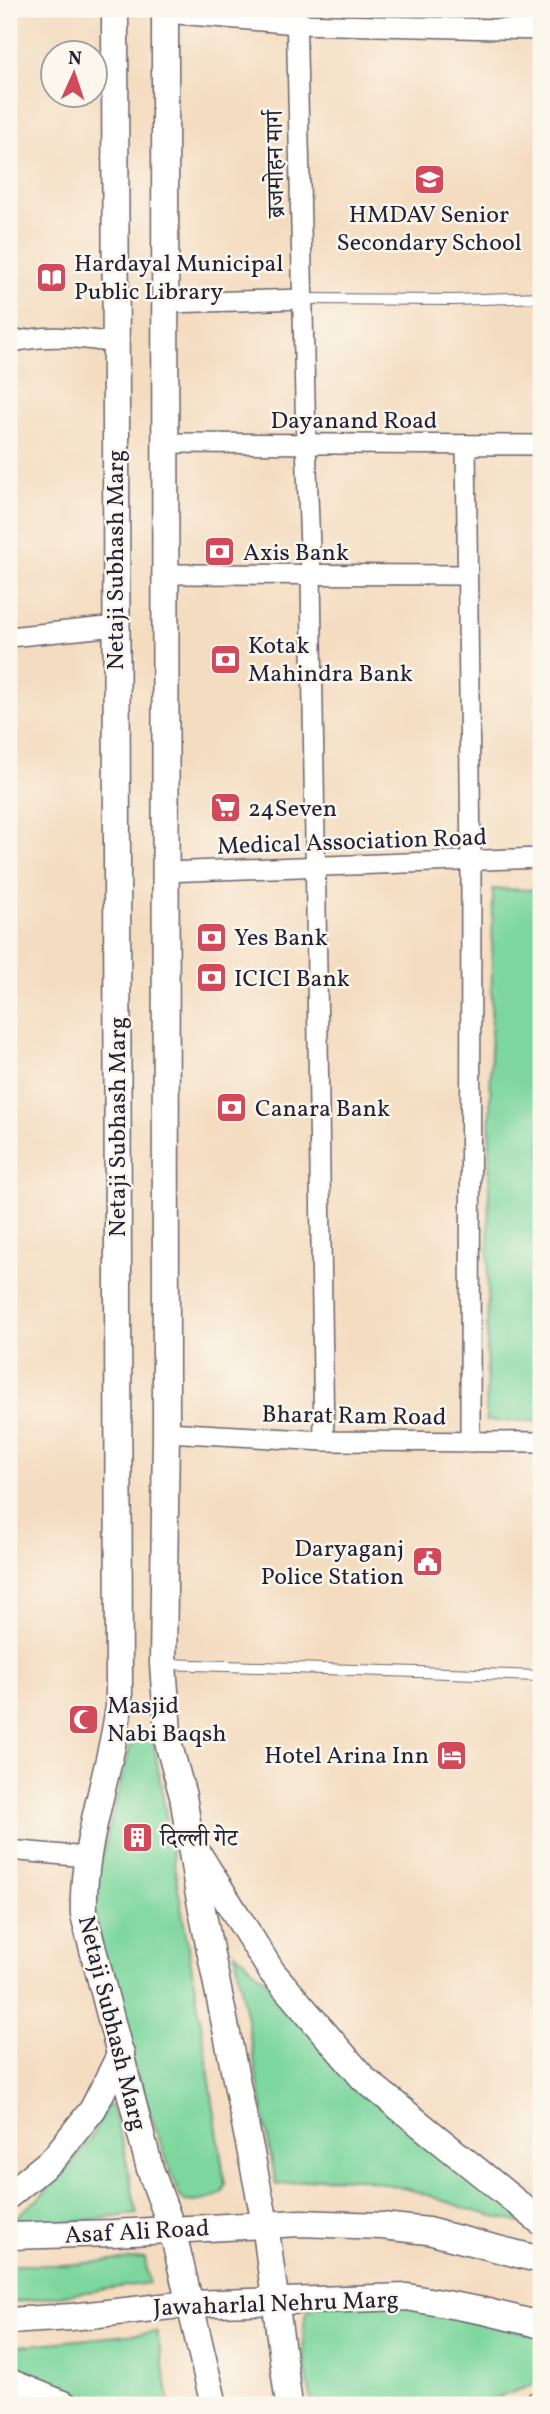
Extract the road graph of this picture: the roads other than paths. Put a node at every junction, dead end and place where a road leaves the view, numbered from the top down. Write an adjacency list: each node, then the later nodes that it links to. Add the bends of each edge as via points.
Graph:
1 (115, 9): 9 (main road, Netaji Subhash Marg)
2 (165, 11): 3 (street); 7 (main road, Netaji Subhash Marg)
3 (296, 16): 4 (street); 6 (street, ब्रजमोहन मार्ग)
4 (541, 30)
5 (541, 297): 6 (lane)
6 (303, 299): 7 (street); 11 (street, ब्रजमोहन मार्ग)
7 (166, 303): 10 (main road, Netaji Subhash Marg)
8 (9, 343): 9 (street, via 36,337)
9 (114, 343): 17 (main road, Netaji Subhash Marg)
10 (167, 443): 11 (street, Dayanand Road); 14 (main road, Netaji Subhash Marg)
11 (306, 444): 12 (street, Dayanand Road); 15 (street, ब्रजमोहन मार्ग)
12 (466, 445): 13 (street, Dayanand Road); 16 (street)
13 (541, 445)
14 (166, 574): 15 (street); 22 (main road, Netaji Subhash Marg)
15 (311, 574): 16 (street); 21 (street, ब्रजमोहन मार्ग)
16 (467, 575): 20 (street)
17 (116, 626): 18 (street); 31 (main road, Netaji Subhash Marg, via 119,1706)
18 (9, 637)
19 (541, 858): 20 (street, Medical Association Road)
20 (471, 860): 21 (street, Medical Association Road); 25 (street)
21 (314, 865): 22 (street, Medical Association Road); 24 (street, ब्रजमोहन मार्ग)
22 (165, 872): 23 (main road, Netaji Subhash Marg)
23 (166, 1432): 24 (street, Bharat Ram Road); 27 (main road, Netaji Subhash Marg)
24 (324, 1441): 25 (street, Bharat Ram Road)
25 (470, 1442): 26 (street, Bharat Ram Road)
26 (541, 1442)
27 (163, 1664): 28 (lane); 29 (main road, Netaji Subhash Marg, via 169,1746)
28 (541, 1676)
29 (192, 1845): 34 (main road, via 272,1972 364,2079); 35 (main road, Netaji Subhash Marg)
30 (9, 1850): 31 (street)
31 (86, 1857): 32 (main road, Netaji Subhash Marg, via 84,1915)
32 (121, 2053): 33 (main road, via 93,2109 54,2158); 36 (main road, Netaji Subhash Marg, via 150,2169)
33 (9, 2196)
34 (541, 2222)
35 (265, 2224): 36 (main road, Asaf Ali Road); 38 (main road, via 428,2231); 39 (main road, Netaji Subhash Marg)
36 (172, 2229): 37 (main road, Asaf Ali Road); 40 (main road, Netaji Subhash Marg)
37 (9, 2236)
38 (541, 2260)
39 (276, 2301): 40 (main road, Jawaharlal Nehru Marg); 42 (main road, Jawaharlal Nehru Marg, via 407,2297); 46 (main road, Netaji Subhash Marg)
40 (189, 2304): 41 (main road, Jawaharlal Nehru Marg); 45 (main road, Netaji Subhash Marg)
41 (9, 2321)
42 (541, 2325)
43 (9, 2382): 44 (main road)
44 (65, 2405)
45 (214, 2405)
46 (289, 2405)

